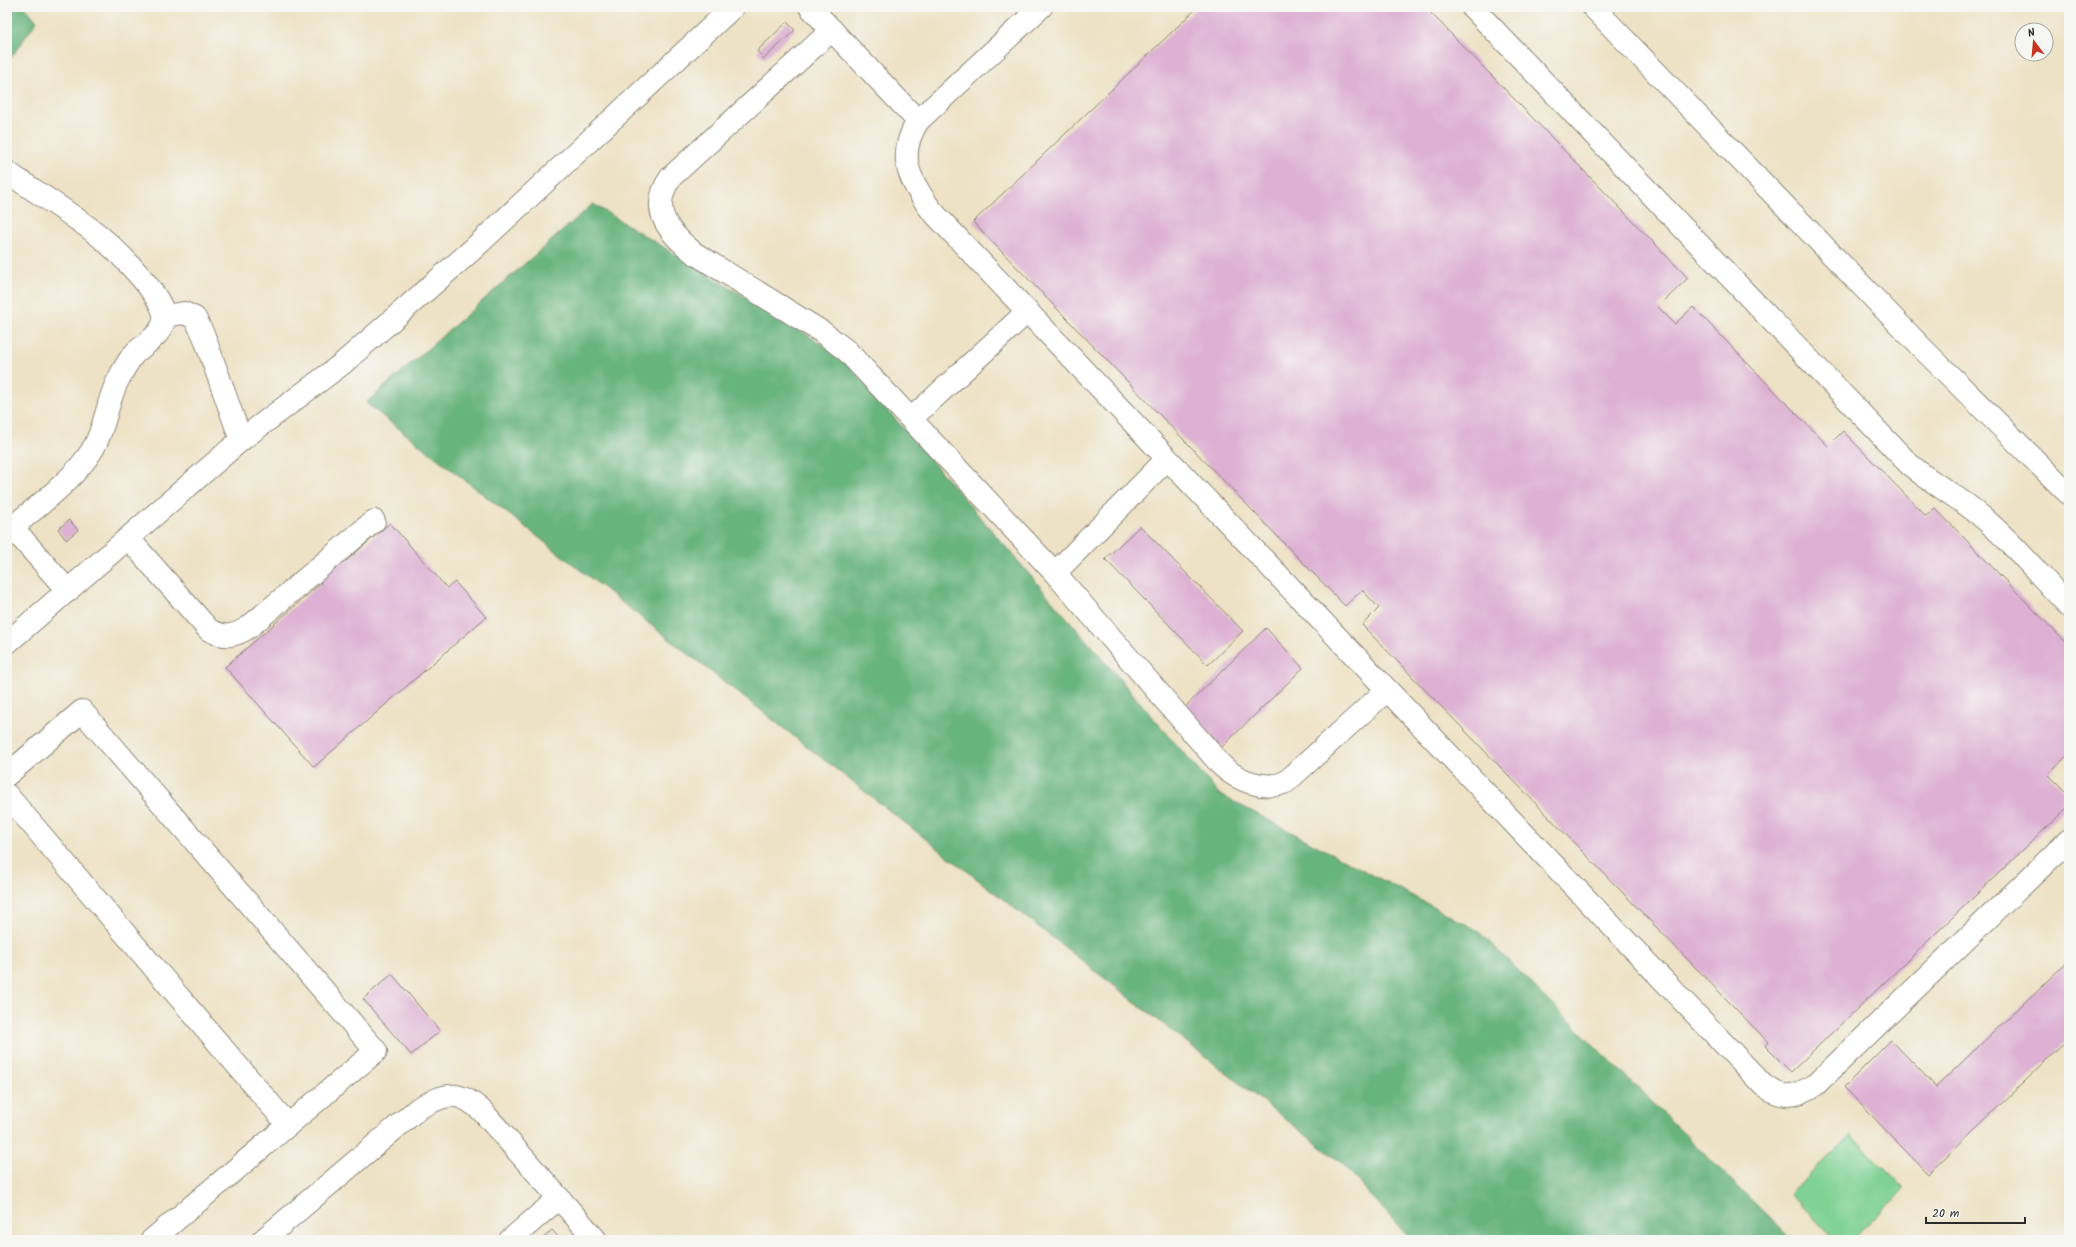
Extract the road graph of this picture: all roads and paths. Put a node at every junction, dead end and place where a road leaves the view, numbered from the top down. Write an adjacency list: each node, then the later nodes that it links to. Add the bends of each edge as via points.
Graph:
1 (733, 7): 12 (street, via 460,260 342,364)
2 (810, 7): 6 (street)
3 (1040, 7): 7 (street)
4 (1472, 7): 20 (street, via 1909,464 1993,526)
5 (1593, 7): 14 (street, via 1926,352)
6 (832, 30): 7 (street); 11 (street, via 671,177 662,194 661,211 669,228 684,245 832,339 847,351)
7 (918, 121): 9 (street, via 910,135 907,163 918,192 931,210)
8 (7, 172): 10 (street, via 97,235 152,290)
9 (1028, 312): 11 (street); 13 (street)
10 (165, 316): 12 (street, via 184,313 195,318 204,336); 16 (street, via 158,332 124,367 108,404 100,434 85,461)
11 (911, 419): 18 (street)
12 (241, 440): 17 (street)
13 (1168, 458): 18 (street); 22 (street)
14 (2069, 494)
15 (374, 521): 17 (street, via 249,627 230,637 219,636 209,630)
16 (10, 529): 19 (street)
17 (129, 539): 19 (street)
18 (1055, 573): 22 (street, via 1222,765 1232,774 1260,786 1268,787 1286,782)
19 (68, 591): 21 (street)
20 (2069, 606)
21 (7, 643)
22 (1386, 690): 25 (street, via 1763,1085 1773,1093 1786,1096 1801,1094 1815,1085)
23 (7, 775): 26 (street, via 82,711 376,1051)
24 (7, 795): 26 (street)
25 (2069, 840)
26 (288, 1125): 28 (street)
27 (559, 1198): 29 (street, via 483,1112 470,1100 454,1094 436,1098 419,1108); 30 (street); 31 (street)
28 (152, 1240)
29 (263, 1240)
30 (510, 1240)
31 (596, 1240)

